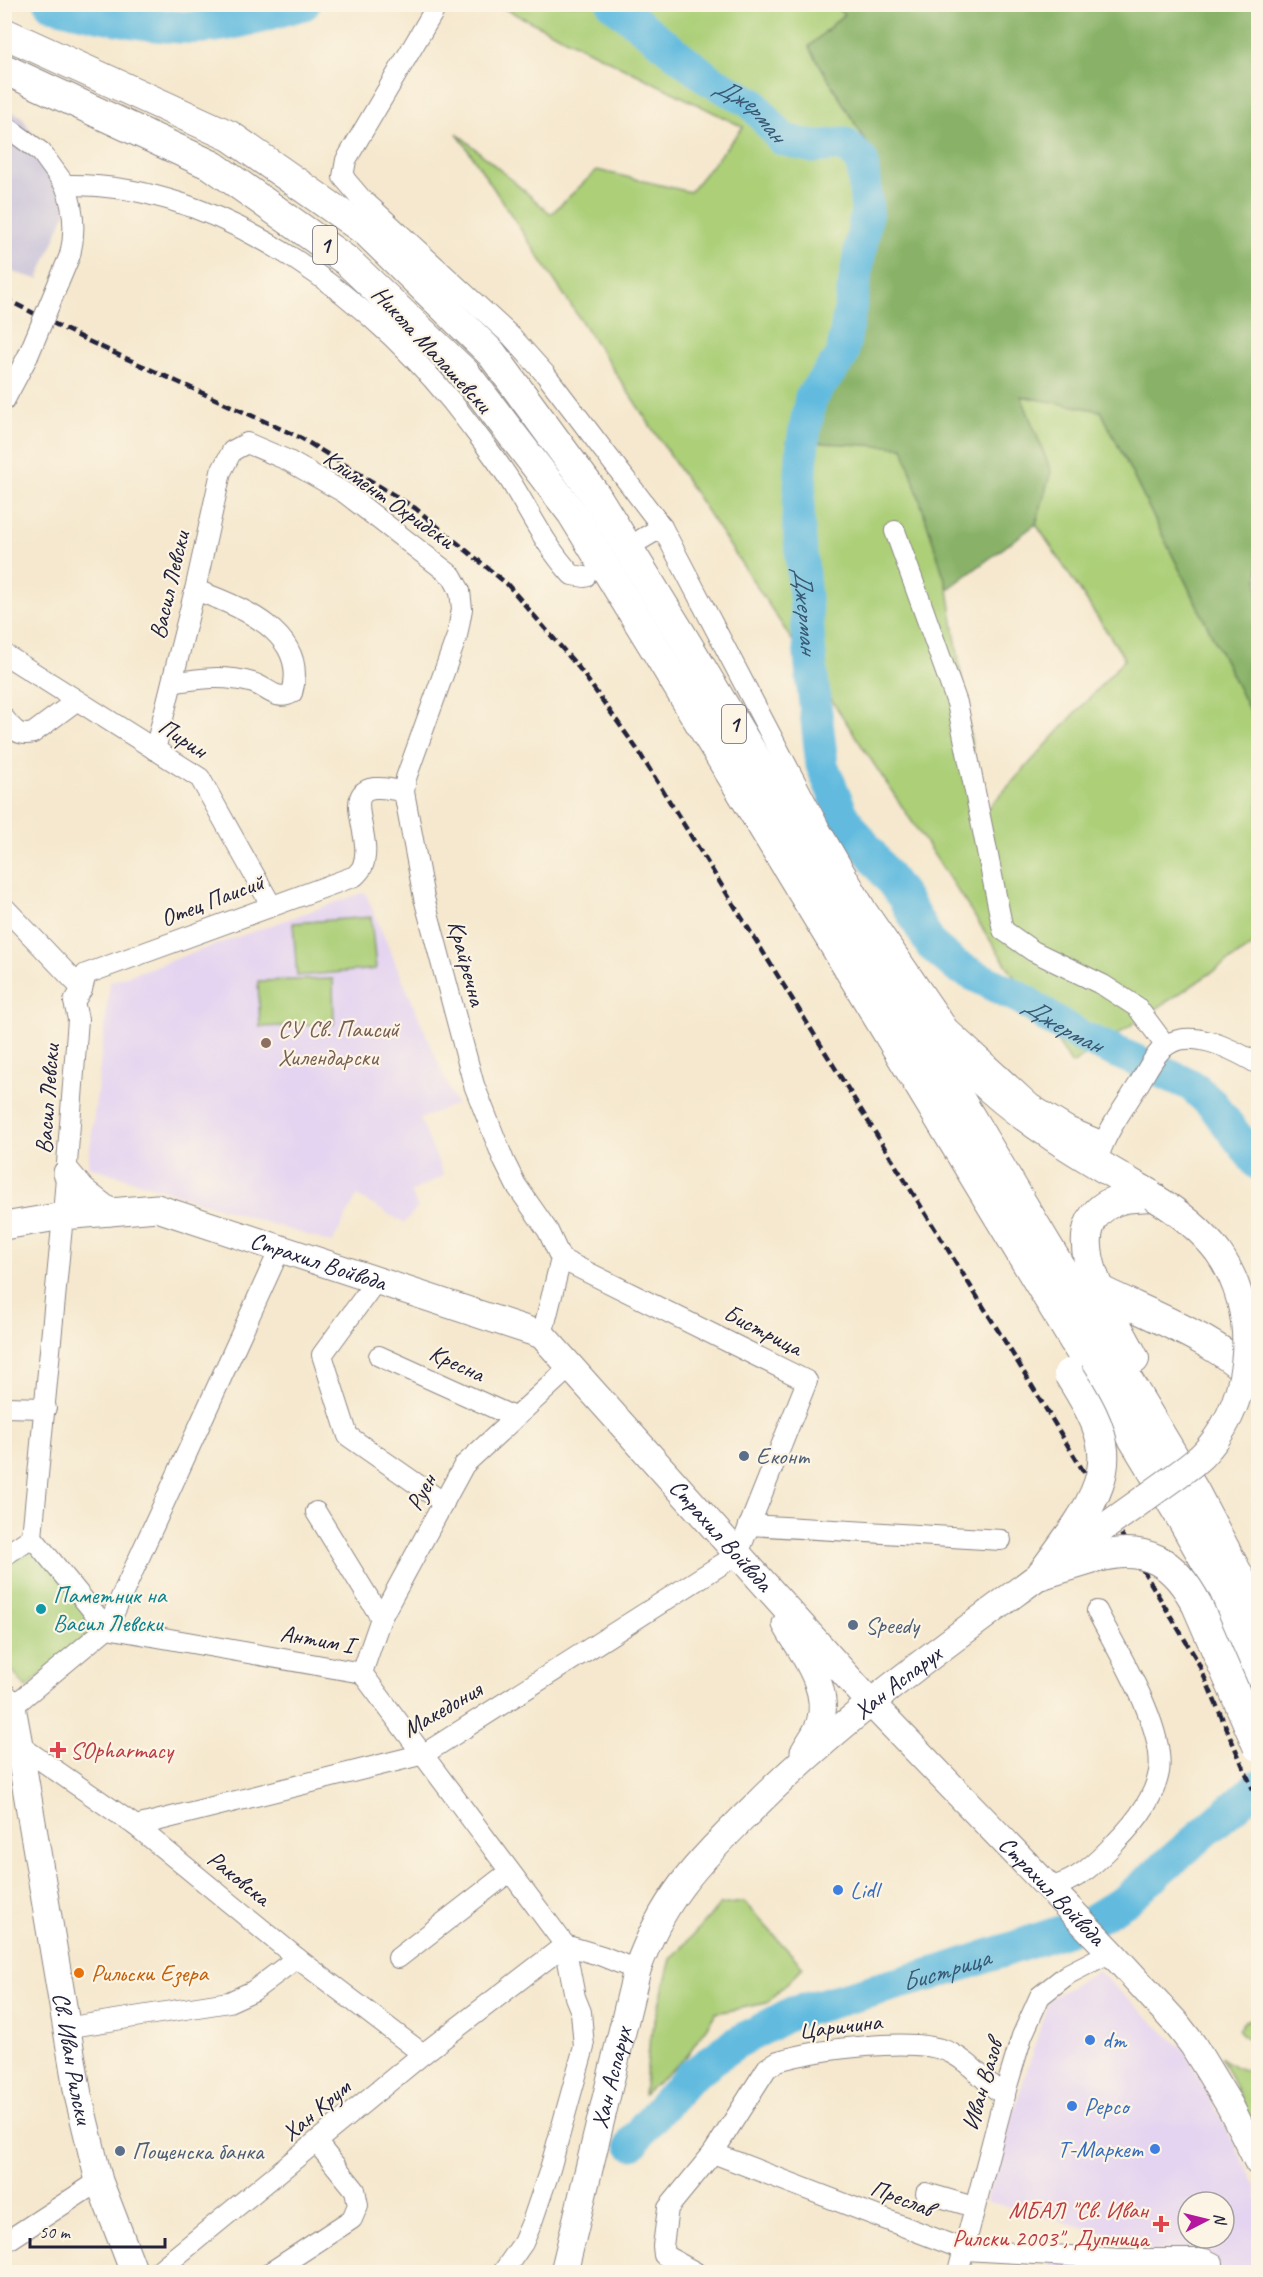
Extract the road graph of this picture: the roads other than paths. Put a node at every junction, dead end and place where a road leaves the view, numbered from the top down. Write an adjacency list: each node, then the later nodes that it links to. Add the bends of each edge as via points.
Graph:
1 (438, 4): 8 (street, via 346,160 343,177 532,360)
2 (4, 33): 23 (main road, 1, via 230,136 366,232 492,354 596,496)
3 (4, 69): 14 (main road, 1, via 213,166 347,261 465,373 572,513)
4 (4, 125): 5 (street, via 41,152)
5 (65, 185): 6 (street, bridge, via 73,209 70,255 28,356); 11 (street, Никола Малашевски, via 115,186 164,196 197,208 233,224 310,270 359,306 418,364 469,423 516,490 550,550 572,575)
6 (4, 401)
7 (247, 443): 12 (street, Васил Левски, via 232,451 221,472); 13 (street, Климент Охридски, via 287,460 345,493 452,576)
8 (662, 527): 10 (street); 27 (street, via 819,827 867,910 948,1028 1031,1104 1070,1128)
9 (895, 531): 25 (street, via 957,703 1004,930 1033,951 1103,985 1137,1007)
10 (642, 539)
11 (585, 577)
12 (195, 590): 16 (street, Васил Левски); 16 (street, via 249,610 270,626 291,657 295,671 292,693 285,697 274,695 257,684 233,678 204,677)
13 (460, 591): 20 (street, Крайречна, via 462,609 457,636)
14 (645, 631): 50 (main road, bridge, via 777,888 1098,1423 1103,1454); 60 (main road, 1, via 1182,1519 1217,1581)
15 (4, 654): 17 (street, Пирин)
16 (172, 683): 19 (street, Васил Левски)
17 (76, 701): 18 (street, via 25,735 15,732); 19 (street, Пирин)
18 (4, 718)
19 (155, 750): 21 (street, Пирин, via 200,778)
20 (404, 792): 21 (street, Отец Паисий, via 383,786 371,787 362,794 358,808 365,854 363,866 355,876); 35 (street, Крайречна, via 424,898 474,1085 504,1161 549,1231)
21 (271, 905): 24 (street, Отец Паисий, via 86,974)
22 (4, 907): 24 (street)
23 (869, 952): 27 (main road, via 978,1077 1005,1101); 53 (main road, 1)
24 (82, 989): 28 (street, Васил Левски, via 74,1002 78,1019)
25 (1163, 1048): 26 (street, via 1182,1040 1202,1041 1237,1052); 27 (street, via 1113,1124)
26 (1258, 1064)
27 (1099, 1153): 29 (main road); 30 (main road)
28 (67, 1173): 31 (street, via 82,1191); 32 (street, Васил Левски)
29 (1152, 1196): 30 (main road, via 1120,1199); 50 (street, bridge, via 1183,1216 1204,1236 1233,1279 1245,1333 1243,1381 1223,1428 1203,1455)
30 (1099, 1210): 37 (main road, via 1085,1243 1089,1266)
31 (110, 1212): 32 (street, Страхил Войвода); 34 (street, Страхил Войвода, via 157,1208)
32 (63, 1216): 33 (street, Страхил Войвода); 43 (street, Васил Левски)
33 (4, 1226)
34 (280, 1249): 36 (street, Страхил Войвода); 59 (street)
35 (561, 1259): 38 (street); 47 (street, Бистрица, via 807,1381)
36 (376, 1281): 38 (street, Страхил Войвода); 45 (street, via 322,1355 328,1379 348,1436)
37 (1101, 1291): 41 (main road, via 1214,1347); 53 (main road)
38 (542, 1335): 40 (street, Страхил Войвода)
39 (379, 1356): 44 (street, Кресна)
40 (570, 1366): 44 (street, Руен); 51 (street, Страхил Войвода)
41 (1258, 1383)
42 (4, 1407): 43 (street)
43 (46, 1408): 48 (street, Васил Левски)
44 (514, 1417): 45 (street, Руен, via 464,1465)
45 (444, 1503): 58 (street, Руен)
46 (316, 1512): 58 (street)
47 (749, 1525): 49 (street); 51 (street, Бистрица)
48 (32, 1537): 52 (street); 59 (street)
49 (1001, 1540)
50 (1087, 1541): 54 (main road); 65 (main road, bridge, via 1160,1560 1185,1584)
51 (738, 1554): 55 (street, Страхил Войвода); 66 (street, Македония)
52 (4, 1556)
53 (1233, 1560): 57 (main road, 1)
54 (1042, 1574): 62 (street, Хан Аспарух)
55 (763, 1583): 62 (street, Страхил Войвода); 67 (street, via 815,1676 822,1699 820,1724)
56 (1097, 1611): 70 (street, via 1149,1715 1156,1737 1159,1773 1129,1829)
57 (1258, 1613)
58 (381, 1618): 61 (street, Руен)
59 (107, 1628): 61 (street, Антим I); 63 (street)
60 (1258, 1672)
61 (362, 1673): 66 (street, Антим I)
62 (870, 1702): 67 (street, Хан Аспарух); 70 (street, Страхил Войвода)
63 (7, 1703): 64 (street, Св. Иван Рилски)
64 (19, 1745): 68 (street, Раковска); 76 (street, Св. Иван Рилски)
65 (1258, 1746)
66 (424, 1754): 68 (street, Македония); 69 (street, Антим I)
67 (799, 1761): 75 (street, Хан Аспарух, via 689,1872 659,1918)
68 (136, 1827): 73 (street, Раковска)
69 (509, 1872): 72 (street, Антим I); 74 (street)
70 (1055, 1894): 71 (street, Страхил Войвода)
71 (1102, 1943): 78 (street, Иван Вазов, via 1040,1996 1022,2036); 81 (street, Страхил Войвода, via 1193,2045)
72 (565, 1945): 75 (street); 77 (street, Хан Крум); 91 (street, via 581,2012 584,2047 532,2222)
73 (297, 1958): 76 (street, via 253,1991 229,2002); 77 (street, Раковска)
74 (398, 1958)
75 (637, 1970): 87 (street, Хан Аспарух)
76 (65, 2028): 82 (street, Св. Иван Рилски)
77 (423, 2054): 79 (street, Хан Крум)
78 (1005, 2096): 80 (street, Царичина, via 951,2053 925,2045 891,2044 790,2057 767,2068); 84 (street, Иван Вазов)
79 (317, 2143): 89 (street, Хан Крум); 90 (street, via 355,2190 358,2205 352,2219)
80 (713, 2153): 86 (street, Преслав); 92 (street, Царичина, via 668,2208 664,2255)
81 (1258, 2162)
82 (99, 2181): 85 (street); 88 (street, Св. Иван Рилски)
83 (926, 2193): 84 (street)
84 (974, 2207): 86 (street, Иван Вазов)
85 (4, 2243)
86 (965, 2250): 93 (street, Иван Вазов); 94 (street, Преслав, via 1120,2259 1205,2259 1213,2264)
87 (567, 2267)
88 (134, 2272)
89 (157, 2272)
90 (271, 2272)
91 (503, 2272)
92 (695, 2272)
93 (958, 2272)
94 (1213, 2272)

